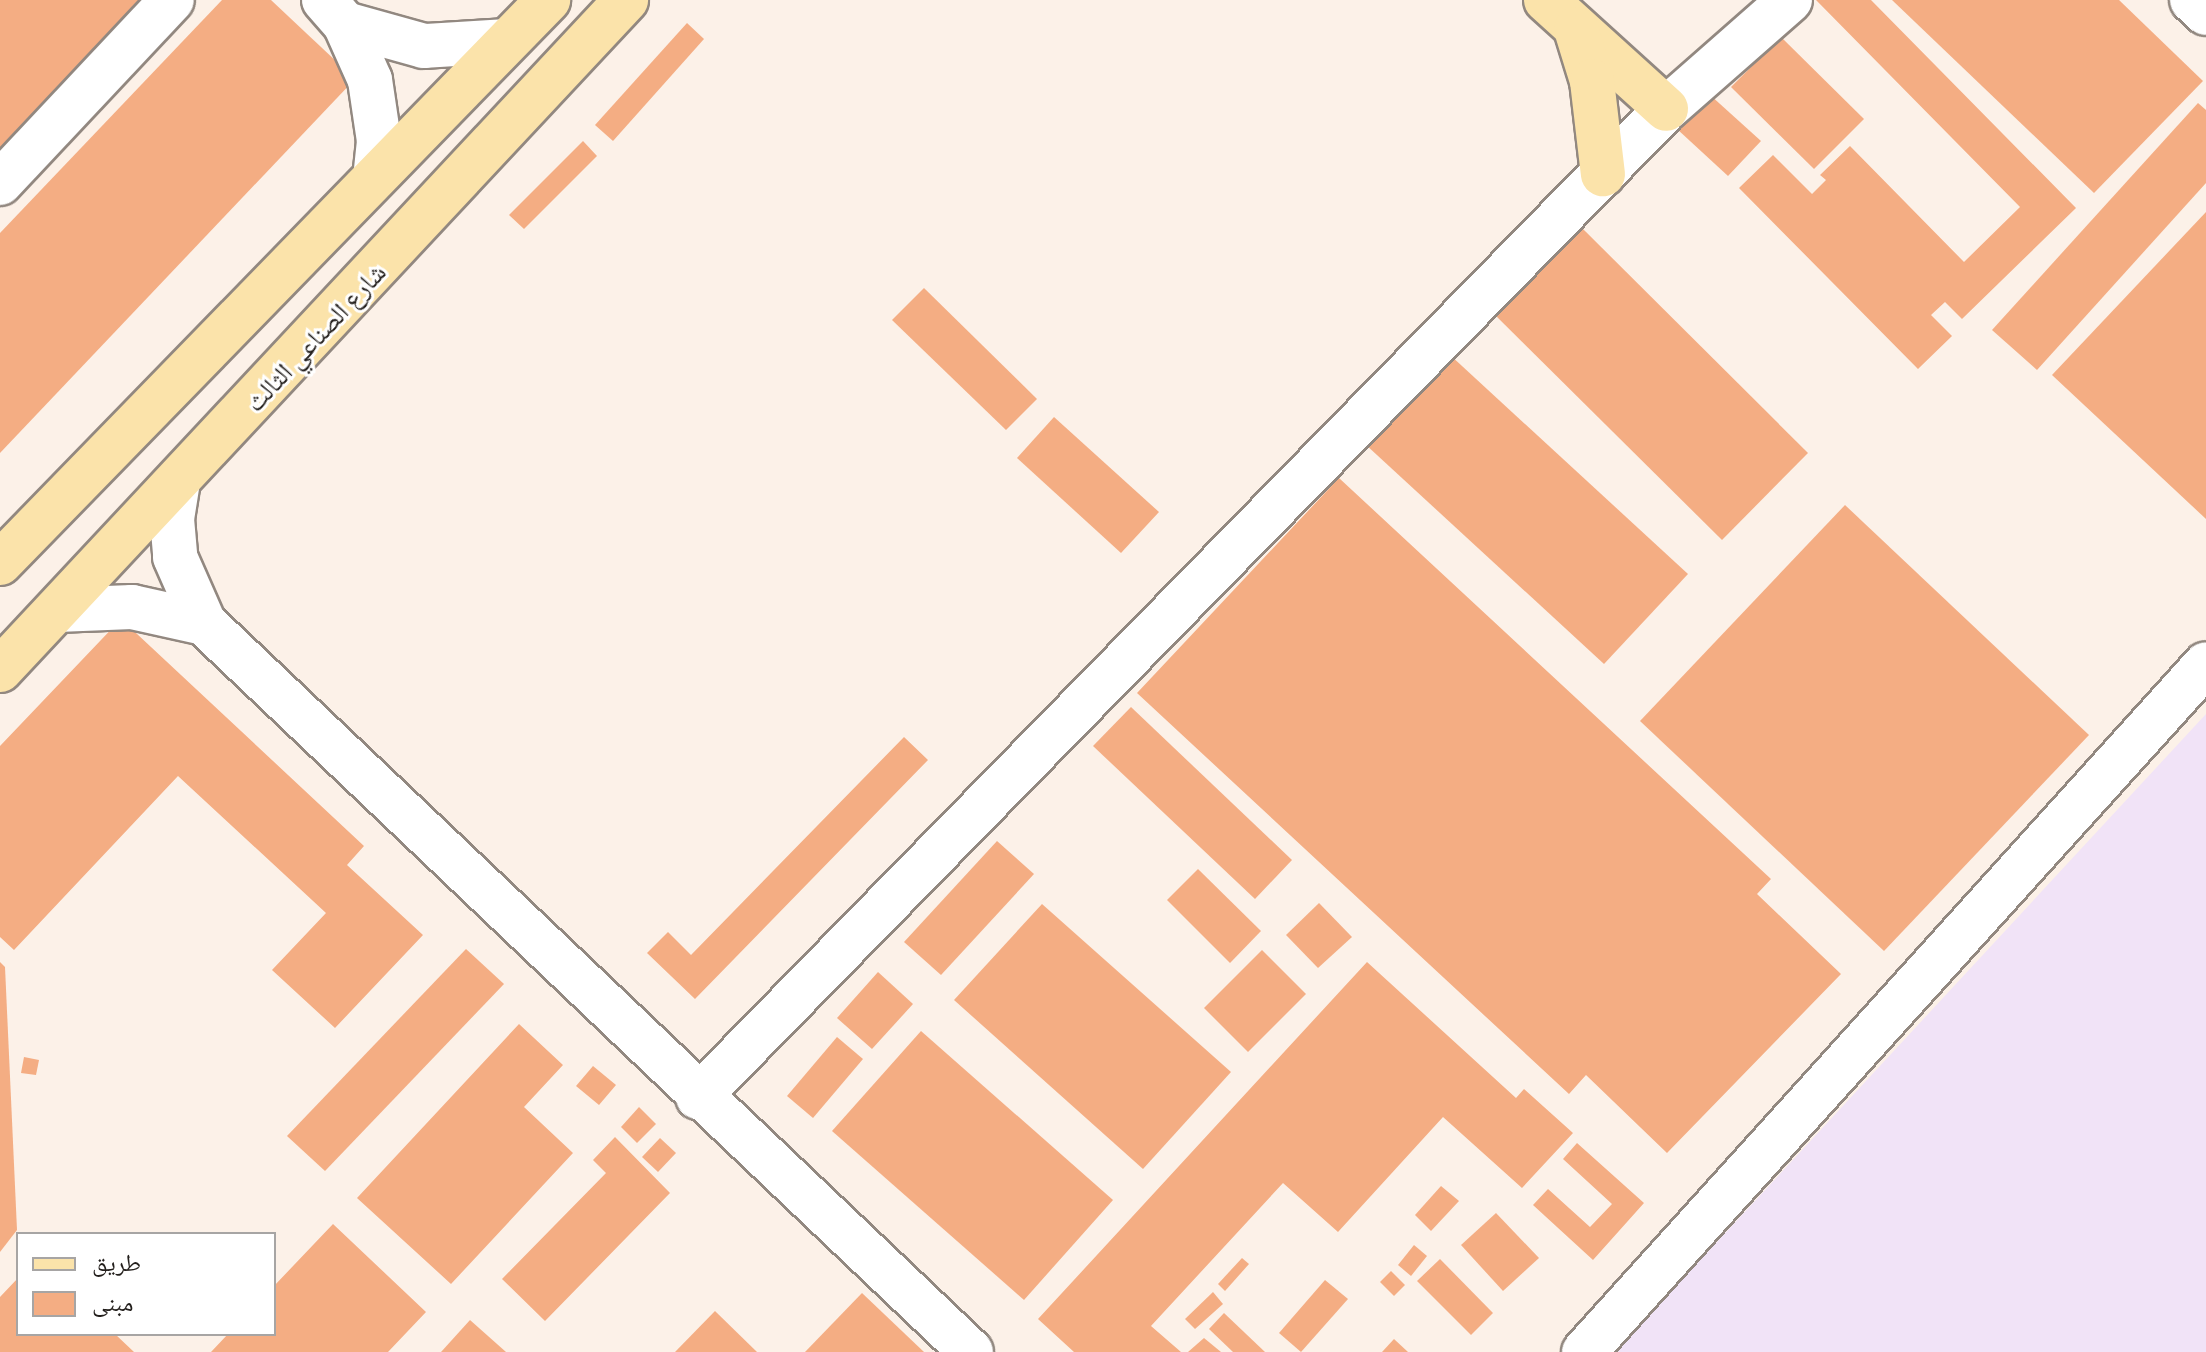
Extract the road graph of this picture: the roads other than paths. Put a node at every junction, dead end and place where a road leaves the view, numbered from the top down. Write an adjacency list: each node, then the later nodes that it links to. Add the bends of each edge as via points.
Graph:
1 (172, 0): 15 (street)
2 (548, 0): 10 (main road)
3 (626, 0): 16 (main road, شارع الصناعي الثالث)
4 (1754, 0): 11 (street, via 1720,38)
5 (1790, 0): 11 (street, via 1737,52)
6 (2192, 0): 8 (street)
7 (335, 12): 10 (street, via 424,46); 13 (street, via 373,95)
8 (2206, 13)
9 (1561, 15): 12 (main road); 14 (main road, via 1592,81)
10 (506, 41): 13 (main road)
11 (1699, 76): 12 (street)
12 (1666, 109): 14 (street)
13 (376, 172): 17 (main road)
14 (1603, 174): 22 (street)
15 (0, 183)
16 (178, 481): 18 (main road, شارع الصناعي الثالث); 19 (street, via 172,519 175,557)
17 (0, 563)
18 (57, 610): 19 (street, via 132,607); 21 (main road, شارع الصناعي الثالث)
19 (204, 623): 22 (street)
20 (2206, 664): 24 (street)
21 (0, 670)
22 (698, 1097): 23 (street)
23 (971, 1352)
24 (1584, 1352)

